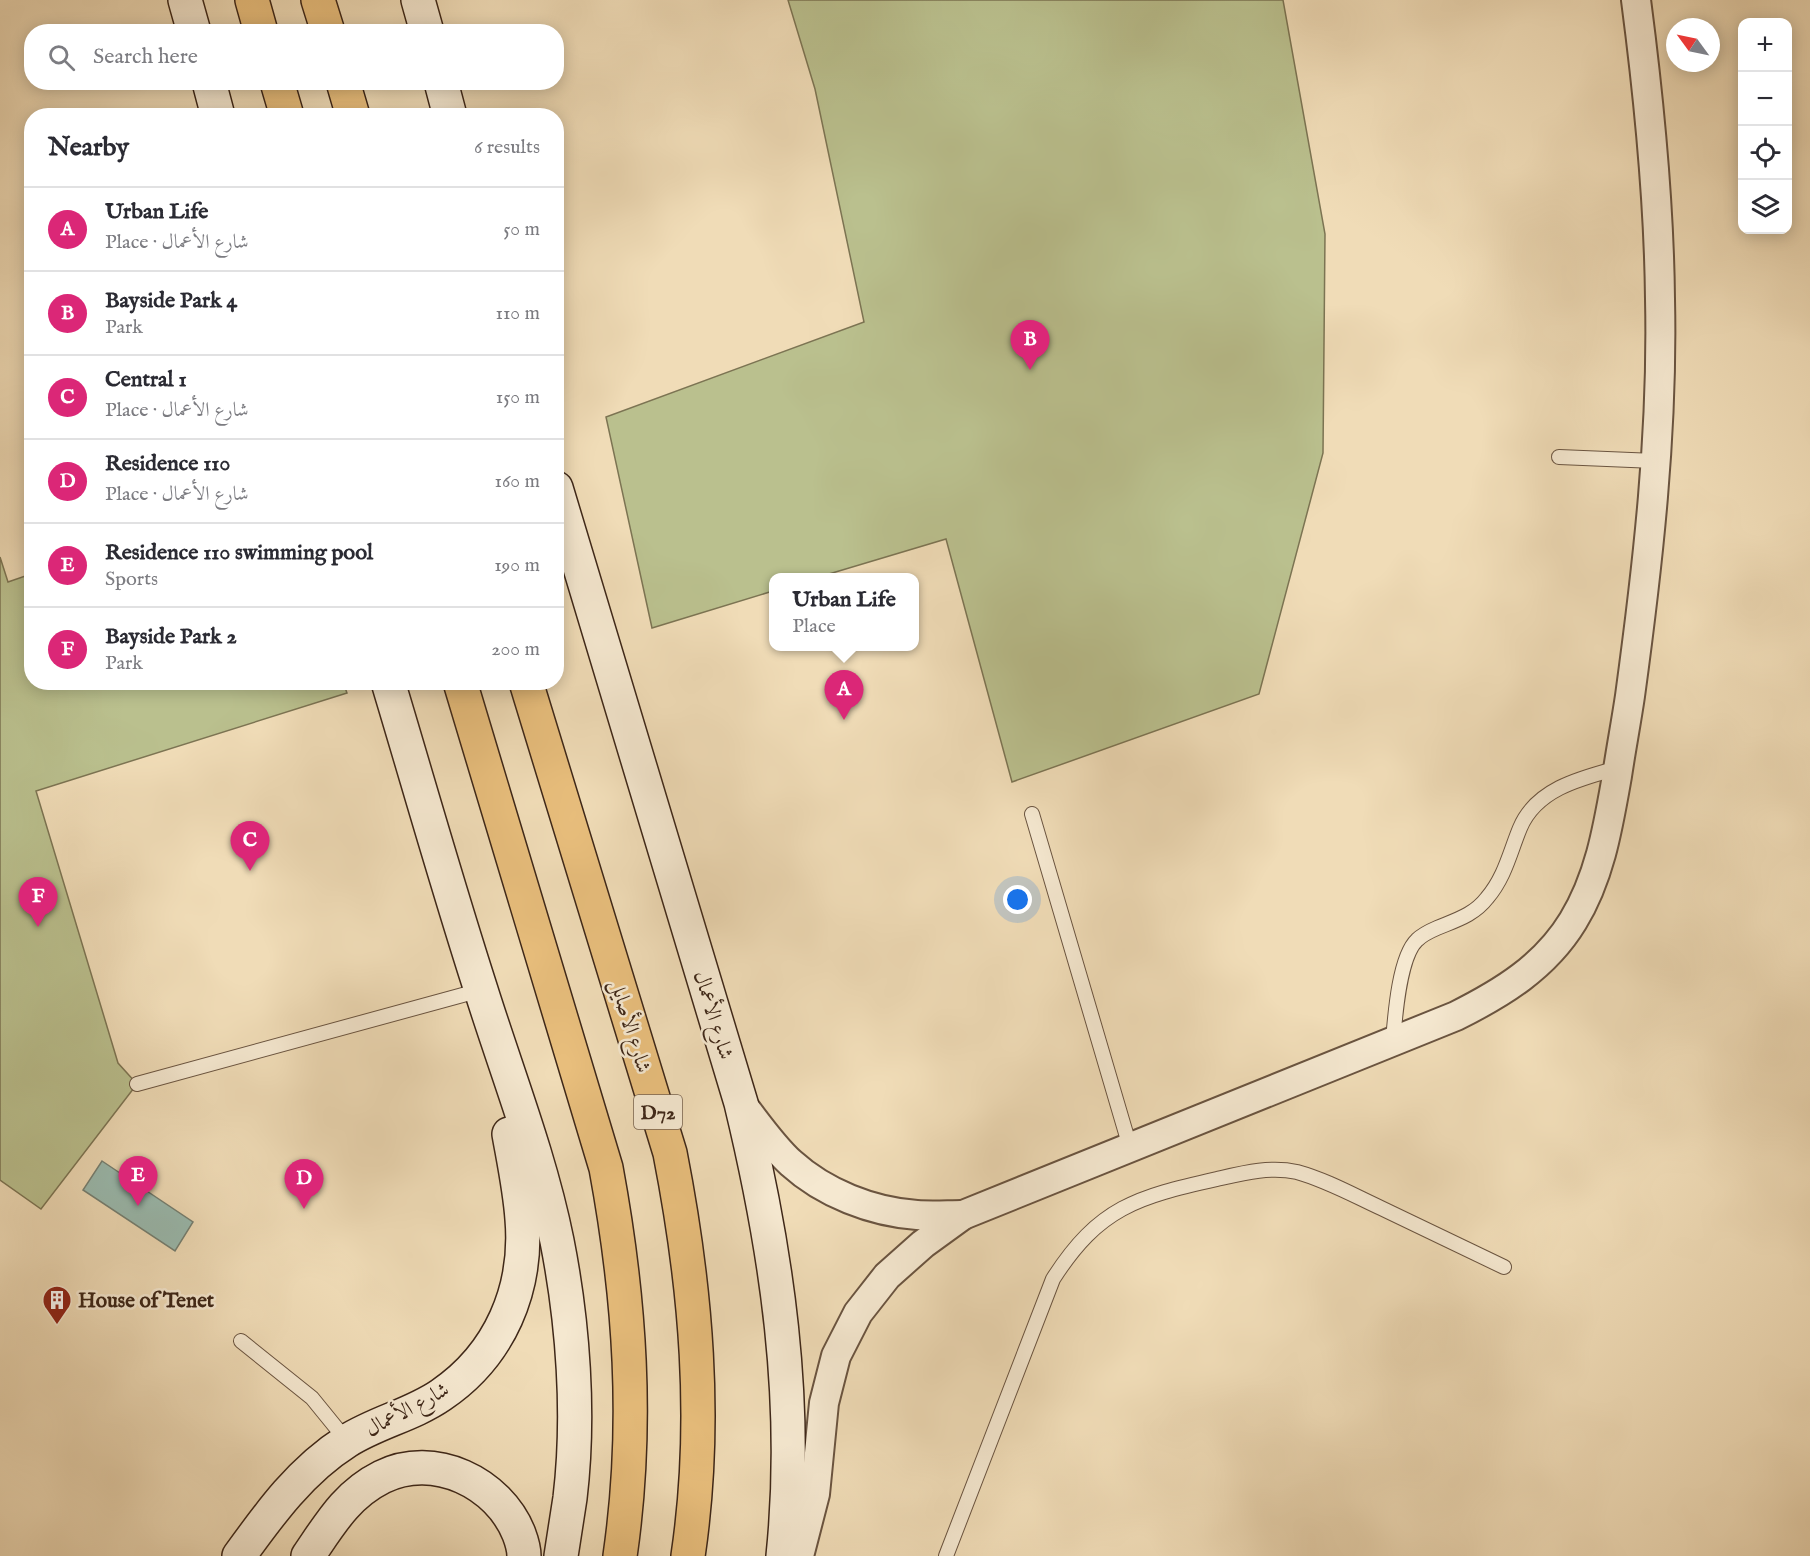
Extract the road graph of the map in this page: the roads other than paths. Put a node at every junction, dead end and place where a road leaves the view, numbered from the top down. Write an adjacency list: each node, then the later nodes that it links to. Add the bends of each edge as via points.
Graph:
1 (185, 0): 6 (street)
2 (252, 0): 7 (main road)
3 (318, 0): 8 (main road)
4 (418, 0): 9 (street)
5 (1636, 0): 19 (street, via 1654,173 1660,299)
6 (192, 24)
7 (259, 24)
8 (326, 24)
9 (425, 24)
10 (211, 90): 14 (street)
11 (279, 90): 15 (main road)
12 (345, 90): 16 (main road)
13 (443, 90): 17 (street)
14 (216, 108)
15 (285, 108)
16 (351, 108)
17 (448, 108)
18 (1558, 458): 19 (lane)
19 (1655, 461): 24 (street, via 1641,616)
20 (564, 515): 30 (street, شارع الأعمال)
21 (390, 690): 26 (street, شارع الأعمال)
22 (462, 690): 40 (main road, via 606,1168 625,1290 630,1352 628,1475)
23 (528, 690): 41 (main road, شارع الأصايل / D72, via 670,1153 683,1218 693,1294 698,1414 696,1479)
24 (1618, 768): 27 (street, via 1603,846 1589,891 1549,953 1521,979 1490,999); 27 (lane, via 1580,778 1533,805 1502,876 1484,902 1470,914 1416,940 1407,958 1396,1002)
25 (1032, 814): 31 (lane)
26 (481, 990): 28 (street, شارع الأعمال); 29 (lane)
27 (1393, 1041): 31 (street)
28 (502, 1054): 35 (street, شارع الأعمال, via 504,1106 522,1220 522,1255 514,1299 486,1354 464,1377 440,1396); 39 (street, شارع الأعمال, via 541,1178 557,1240 567,1304 573,1432 570,1496)
29 (137, 1084)
30 (741, 1103): 32 (street, via 789,1162 836,1193 890,1211); 42 (street, شارع الأعمال, via 770,1237 787,1372 789,1474)
31 (1130, 1147): 32 (street)
32 (963, 1215): 43 (street, via 887,1276 858,1313 836,1356 824,1403 814,1494)
33 (1504, 1267): 44 (lane, via 1334,1186 1294,1172 1253,1171 1162,1191 1135,1201 1088,1233 1053,1279)
34 (241, 1341): 35 (lane, via 312,1398)
35 (347, 1441): 36 (street, شارع الأعمال, via 295,1484)
36 (239, 1556)
37 (308, 1556): 38 (street, via 338,1512 359,1490 385,1476 414,1469 444,1470 471,1480 496,1497 514,1521)
38 (524, 1556)
39 (561, 1556)
40 (620, 1556)
41 (687, 1556)
42 (783, 1556)
43 (800, 1556)
44 (946, 1556)

